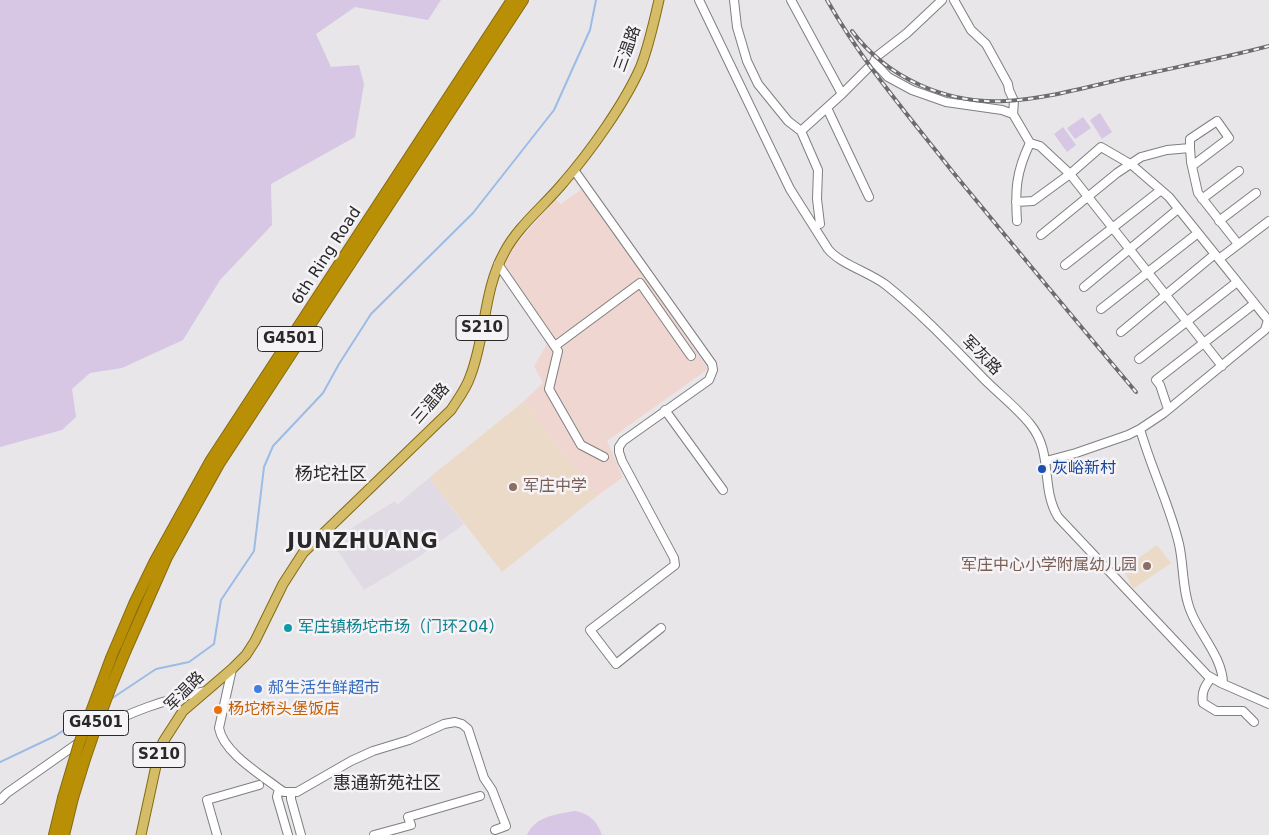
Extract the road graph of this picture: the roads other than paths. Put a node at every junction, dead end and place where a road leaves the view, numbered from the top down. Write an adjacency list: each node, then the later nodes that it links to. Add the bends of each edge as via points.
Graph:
1 (512, 0): 9 (highway, G4501)
2 (524, 0): 9 (highway, G4501)
3 (660, 0): 19 (main road, 三温路 / S210, via 637,74)
4 (699, 0): 58 (street, 军灰路, via 790,188 828,249 834,256 879,280 948,342 1030,424 1041,440)
5 (734, 0): 14 (street, via 737,27 747,62 758,84 788,121)
6 (791, 0): 11 (street)
7 (942, 0): 10 (street)
8 (954, 0): 13 (street, via 971,30 986,44 1008,84 1014,101)
9 (495, 36): 72 (highway, 6th Ring Road / G4501, bridge, via 219,464 167,557 106,696); 72 (highway, 6th Ring Road / G4501, bridge, via 211,460 155,561 111,658 85,727)
10 (874, 62): 11 (street); 13 (street, via 888,77 912,90 946,102)
11 (842, 94): 12 (street)
12 (827, 108): 14 (street); 25 (street)
13 (1013, 114): 15 (street)
14 (801, 131): 32 (street, via 818,170)
15 (1030, 143): 21 (street, via 1040,146); 27 (street, via 1021,163)
16 (1190, 148): 17 (street, via 1167,150 1141,157); 18 (street); 18 (street, via 1190,140 1216,121 1229,138)
17 (1130, 164): 21 (street, via 1101,147); 22 (street); 24 (street)
18 (1192, 166): 26 (street)
19 (574, 170): 39 (main road, 三温路 / S210, via 516,236); 55 (street, via 712,364 714,370 709,380)
20 (1239, 171): 26 (street)
21 (1070, 174): 24 (street); 27 (street, via 1034,201)
22 (1161, 190): 28 (street); 33 (street)
23 (1256, 193): 29 (street)
24 (1088, 196): 33 (street); 35 (street)
25 (869, 197)
26 (1202, 199): 29 (street)
27 (1016, 202): 31 (street)
28 (1178, 209): 34 (street); 37 (street)
29 (1219, 221): 36 (street)
30 (1269, 221): 36 (street)
31 (1017, 222)
32 (820, 224)
33 (1112, 228): 37 (street); 40 (street)
34 (1198, 233): 38 (street); 41 (street)
35 (1041, 235)
36 (1238, 244): 38 (street)
37 (1130, 249): 41 (street); 43 (street)
38 (1217, 257): 42 (street); 44 (street)
39 (498, 264): 50 (street); 61 (main road, 三温路 / S210, via 470,377 462,393 451,410 303,553 283,584)
40 (1065, 265)
41 (1148, 272): 44 (street); 46 (street)
42 (1237, 282): 45 (street); 47 (street)
43 (1084, 287)
44 (1166, 295): 47 (street); 48 (street)
45 (1254, 304): 49 (street); 53 (street, via 1268,320 1265,330)
46 (1101, 309)
47 (1187, 322): 49 (street); 52 (street)
48 (1121, 332)
49 (1204, 343): 53 (street); 54 (street, via 1156,380)
50 (555, 346): 51 (street, via 640,284); 57 (street, via 558,351 549,389 581,446)
51 (692, 356)
52 (1139, 359)
53 (1222, 366): 54 (street)
54 (1168, 409): 56 (street)
55 (665, 410): 59 (street); 60 (street, via 622,441 619,452 675,565 590,630 616,664)
56 (1140, 429): 58 (street); 64 (street, via 1179,544 1188,605 1220,667)
57 (604, 457)
58 (1046, 461): 63 (street, 军灰路, via 1050,501 1058,517)
59 (723, 490)
60 (661, 628)
61 (255, 641): 62 (main road, 军温路 / S210)
62 (232, 669): 65 (main road, 军温路 / S210); 69 (street, via 220,735 236,755)
63 (1212, 678): 64 (street, 军灰路); 67 (street, via 1204,688 1203,703 1216,711 1243,712)
64 (1223, 684): 66 (street, 军灰路)
65 (206, 691): 73 (street, via 165,700 108,724); 77 (main road, 军温路 / S210, via 183,711 163,742)
66 (1269, 704)
67 (1254, 722)
68 (259, 785): 78 (street, via 207,800)
69 (279, 789): 70 (street); 79 (street, via 277,797)
70 (291, 793): 74 (street, via 373,751 455,722 468,729 484,778 506,826); 80 (street)
71 (480, 796): 81 (street, via 408,816 410,825)
72 (68, 798): 75 (highway, G4501); 76 (highway, G4501)
73 (0, 800)
74 (495, 830)
75 (54, 835)
76 (64, 835)
77 (141, 835)
78 (217, 835)
79 (287, 835)
80 (301, 835)
81 (374, 835)

